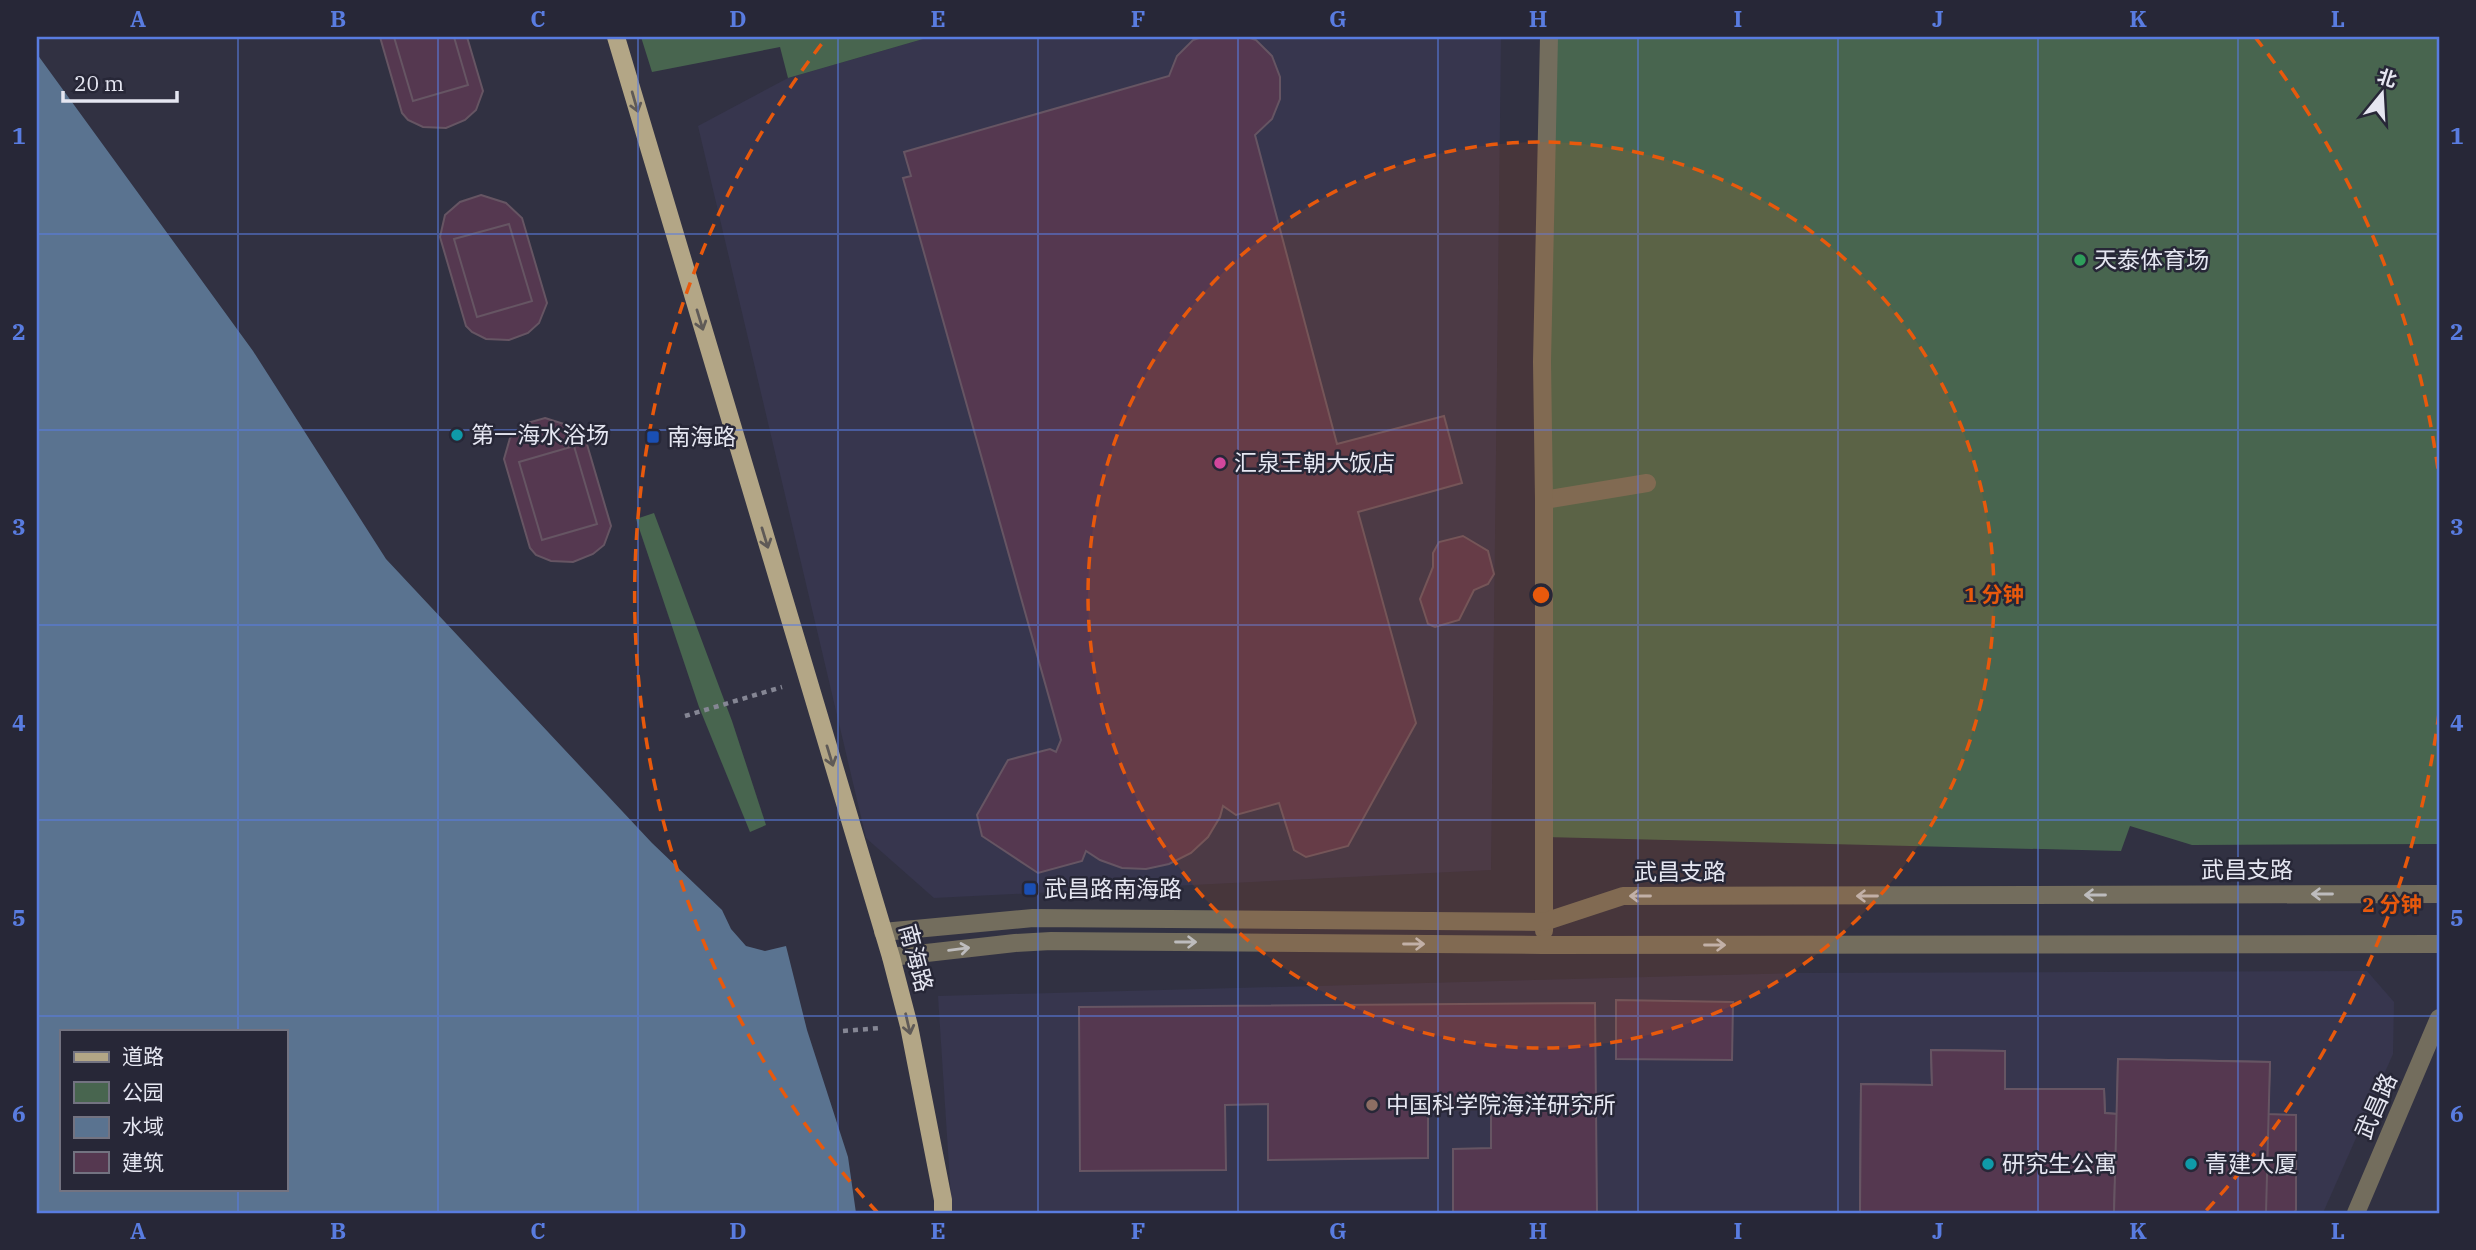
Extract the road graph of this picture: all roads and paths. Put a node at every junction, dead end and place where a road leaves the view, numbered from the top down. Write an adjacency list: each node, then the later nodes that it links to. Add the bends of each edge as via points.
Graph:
1 (616, 37): 5 (main road, 南海路, one-way to 5)
2 (1549, 37): 4 (street)
3 (1647, 483): 4 (street)
4 (1544, 500): 8 (street)
5 (807, 680): 6 (path); 9 (main road, 南海路, one-way to 9)
6 (685, 716)
7 (2439, 894): 8 (street, 武昌支路, one-way to 8, via 1623,897)
8 (1544, 922): 9 (street, 武昌支路, via 1033,918); 11 (street)
9 (883, 932): 12 (main road, 南海路)
10 (2439, 944): 11 (street, one-way to 10)
11 (1544, 945): 12 (street, one-way to 11, via 1051,941)
12 (891, 957): 14 (main road, 南海路, one-way to 14)
13 (2439, 1018): 17 (street, 武昌路)
14 (908, 1026): 15 (path); 16 (main road, 南海路)
15 (842, 1031)
16 (943, 1213)
17 (2356, 1213)

